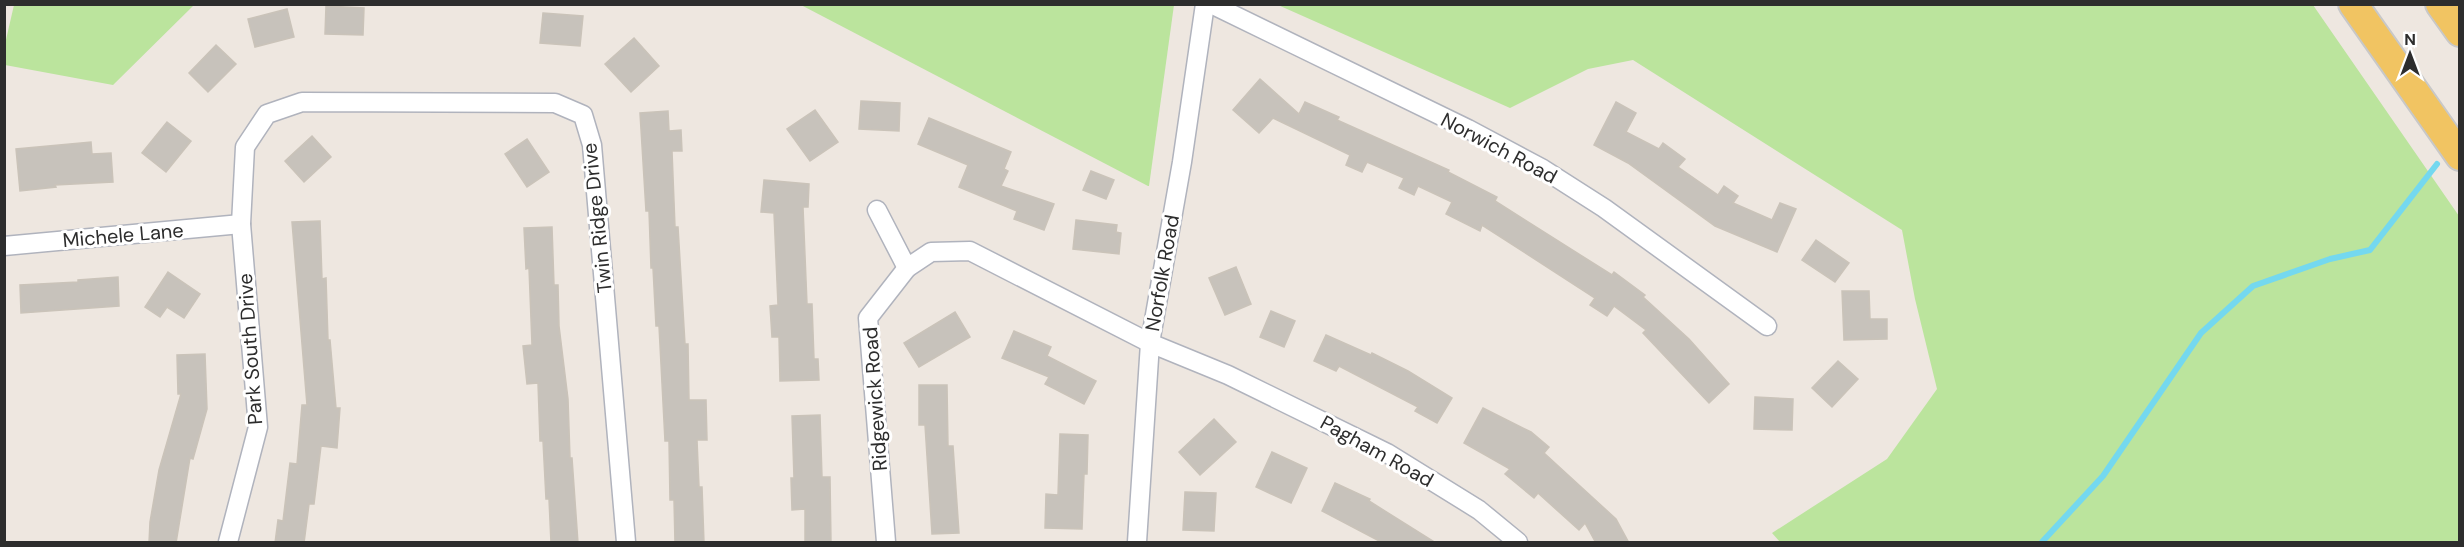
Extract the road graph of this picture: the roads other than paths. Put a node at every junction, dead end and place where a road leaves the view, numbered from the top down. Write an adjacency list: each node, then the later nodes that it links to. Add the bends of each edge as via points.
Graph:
1 (1205, 4): 12 (street, Norfolk Road)
2 (1211, 4): 11 (street, Norwich Road, via 1542,169)
3 (2353, 4): 6 (main road)
4 (2440, 4): 5 (main road)
5 (2460, 32)
6 (2460, 156)
7 (877, 210): 10 (street)
8 (241, 224): 9 (street, Michele Lane); 13 (street, Park South Drive, via 258,427); 14 (street, Twin Ridge Drive, via 245,147 267,114 302,102 555,103 583,115 592,145)
9 (4, 246)
10 (907, 268): 12 (street, Ridgewick Road, via 931,252 970,251); 15 (street, Ridgewick Road, via 868,318)
11 (1767, 326)
12 (1150, 343): 16 (street, Norfolk Road); 17 (street, Pagham Road, via 1228,375 1387,453 1479,510)
13 (228, 543)
14 (626, 543)
15 (886, 543)
16 (1137, 543)
17 (1518, 543)

